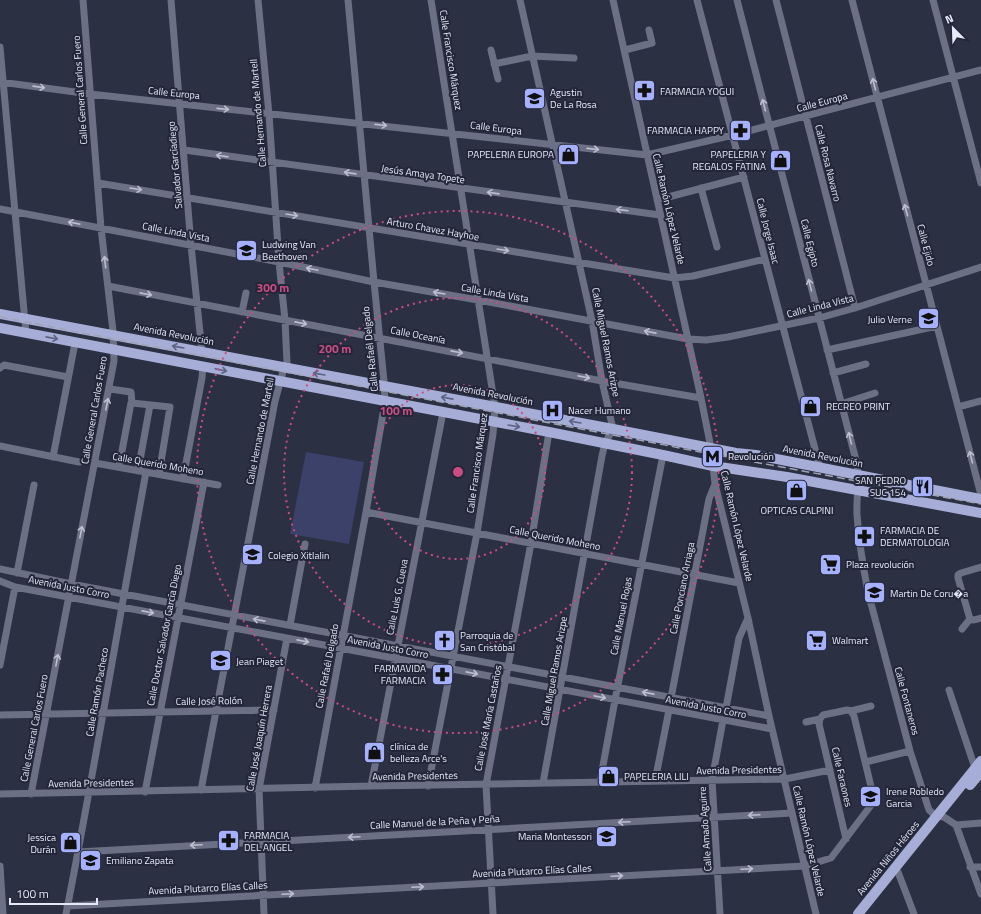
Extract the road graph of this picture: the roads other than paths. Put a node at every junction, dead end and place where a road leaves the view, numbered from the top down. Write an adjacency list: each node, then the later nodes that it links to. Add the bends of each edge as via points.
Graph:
1 (83, 0): 24 (street, Calle General Carlos Fuero)
2 (171, 0): 26 (street, Salvador Garcíadiego)
3 (258, 0): 27 (street, Calle Hernando de Martell)
4 (348, 0): 29 (street, Calle Rafaél Delgado)
5 (431, 0): 31 (street, Calle Francisco Márquez)
6 (520, 0): 17 (street, Calle Miguel Ramos Arizpe)
7 (614, 0): 16 (street, Calle Ramón López Velarde)
8 (697, 0): 32 (street, Calle Jorge Isaac)
9 (737, 0): 30 (street, Calle Egipto, one-way to 9)
10 (776, 0): 28 (street, Calle Rosa Navarro)
11 (852, 0): 25 (street, Calle Ejido, one-way to 11)
12 (933, 0): 21 (street)
13 (648, 30): 16 (street, via 652,43)
14 (0, 47): 23 (street)
15 (491, 50): 19 (street)
16 (625, 50): 35 (street, Calle Ramón López Velarde)
17 (532, 56): 18 (street); 19 (street); 33 (street, Calle Miguel Ramos Arizpe)
18 (574, 58)
19 (494, 64): 22 (street)
20 (981, 70): 21 (street, Calle Europa)
21 (954, 77): 25 (street, Calle Europa); 40 (street)
22 (498, 79)
23 (1, 82): 24 (street, Calle Europa, one-way to 24); 47 (street)
24 (90, 94): 26 (street, Calle Europa); 39 (street, Calle General Carlos Fuero)
25 (877, 98): 28 (street, Calle Europa); 61 (street, Calle Ejido, one-way to 25)
26 (180, 104): 27 (street, Calle Europa, one-way to 27); 34 (street, Salvador Garcíadiego)
27 (269, 114): 29 (street, Calle Europa); 36 (street, Calle Hernando de Martell)
28 (806, 116): 30 (street, Calle Europa); 66 (street, Calle Rosa Navarro)
29 (360, 123): 31 (street, Calle Europa, one-way to 31); 37 (street, Calle Rafaél Delgado)
30 (770, 126): 32 (street, Calle Europa); 69 (street, Calle Egipto, one-way to 30)
31 (452, 133): 33 (street, Calle Europa); 42 (street, Calle Francisco Márquez)
32 (733, 135): 35 (street, Calle Europa); 38 (street, Calle Jorge Isaac)
33 (552, 145): 35 (street, Calle Europa, one-way to 35); 45 (street, Calle Miguel Ramos Arizpe)
34 (184, 150): 36 (street, Jesús Amaya Topete, one-way to 34); 43 (street, Salvador Garcíadiego)
35 (647, 155): 44 (street, Calle Ramón López Velarde)
36 (272, 162): 37 (street, Jesús Amaya Topete, one-way to 36); 48 (street, Calle Hernando de Martell)
37 (364, 175): 42 (street, Jesús Amaya Topete); 51 (street, Calle Rafaél Delgado)
38 (744, 177): 41 (street); 55 (street, Calle Jorge Isaac)
39 (98, 183): 43 (street, Arturo Chavez Hayhoe, one-way to 43); 50 (street, Calle General Carlos Fuero)
40 (981, 183)
41 (701, 188): 44 (street); 54 (street)
42 (460, 189): 45 (street, Jesús Amaya Topete, one-way to 42); 52 (street, Calle Francisco Márquez)
43 (187, 198): 48 (street, Arturo Chavez Hayhoe); 53 (street, Salvador Garcíadiego)
44 (657, 200): 49 (street, Calle Ramón López Velarde)
45 (565, 203): 49 (street, Jesús Amaya Topete, one-way to 45); 57 (street, Calle Miguel Ramos Arizpe)
46 (0, 209): 47 (street, Calle Linda Vista)
47 (15, 212): 50 (street, Calle Linda Vista, one-way to 47); 70 (street)
48 (276, 213): 51 (street, Arturo Chavez Hayhoe, one-way to 51); 56 (street, Calle Hernando de Martell)
49 (660, 216): 59 (street, Calle Ramón López Velarde)
50 (101, 228): 53 (street, Calle Linda Vista); 62 (street, Calle General Carlos Fuero, one-way to 50)
51 (369, 228): 52 (street, Arturo Chavez Hayhoe); 60 (street, Calle Rafaél Delgado)
52 (469, 245): 57 (street, Arturo Chavez Hayhoe, one-way to 57); 64 (street, Calle Francisco Márquez)
53 (191, 246): 56 (street, Calle Linda Vista); 65 (street, Salvador Garcíadiego)
54 (717, 247)
55 (765, 259): 59 (street, Arturo Chavez Hayhoe); 73 (street, Calle Jorge Isaac)
56 (279, 262): 60 (street, Calle Linda Vista, one-way to 56); 71 (street, Calle Hernando de Martell)
57 (579, 262): 59 (street, Arturo Chavez Hayhoe); 72 (street, Calle Miguel Ramos Arizpe)
58 (981, 267): 61 (street, Calle Linda Vista)
59 (674, 278): 79 (street, Calle Ramón López Velarde)
60 (374, 282): 64 (street, Calle Linda Vista, one-way to 60); 78 (street, Calle Rafaél Delgado)
61 (926, 285): 66 (street, Calle Linda Vista); 74 (street, Calle Ejido)
62 (108, 286): 65 (street, Calle Oceanía, one-way to 65); 77 (street, Calle General Carlos Fuero)
63 (246, 293): 67 (street)
64 (478, 300): 72 (street, Calle Linda Vista); 84 (street, Calle Francisco Márquez)
65 (196, 303): 67 (street, Calle Oceanía); 83 (street, Salvador Garcíadiego)
66 (855, 308): 69 (street, Calle Linda Vista)
67 (242, 312): 71 (street, Calle Oceanía)
68 (0, 314): 70 (main road, Avenida Revolución)
69 (819, 318): 73 (street, Calle Linda Vista); 82 (street, Calle Egipto)
70 (25, 319): 76 (street); 77 (main road, Avenida Revolución)
71 (285, 320): 78 (street, Calle Oceanía, one-way to 78); 88 (street, Calle Hernando de Martell, via 287,363)
72 (592, 321): 79 (street, Calle Linda Vista, one-way to 72); 92 (street, Calle Miguel Ramos Arizpe)
73 (783, 326): 79 (street, Calle Linda Vista, via 728,337); 117 (street, Calle Jorge Isaac)
74 (937, 326): 82 (street); 103 (street, Calle Ejido)
75 (0, 328): 76 (main road)
76 (26, 334): 80 (main road, one-way to 80)
77 (114, 335): 81 (street, Calle General Carlos Fuero); 83 (main road, Avenida Revolución, one-way to 77)
78 (380, 338): 84 (street, Calle Oceanía, one-way to 84); 93 (street, Calle Rafaél Delgado)
79 (688, 339): 96 (street, Calle Ramón López Velarde)
80 (75, 343): 81 (main road); 90 (street)
81 (115, 350): 86 (main road); 94 (street, Calle General Carlos Fuero)
82 (827, 350): 89 (street, Calle Egipto)
83 (202, 352): 88 (main road, Avenida Revolución)
84 (486, 358): 92 (street, Calle Oceanía, one-way to 92); 102 (street, Calle Francisco Márquez)
85 (866, 364): 89 (street)
86 (203, 366): 91 (main road, one-way to 91); 122 (street)
87 (1, 367): 90 (street, via 4,365)
88 (284, 368): 91 (street, Calle Hernando de Martell); 93 (main road, Avenida Revolución, one-way to 88)
89 (833, 373): 100 (street, Calle Egipto)
90 (68, 377): 112 (street)
91 (280, 381): 99 (main road); 150 (street, Calle Hernando de Martell)
92 (602, 381): 96 (street, Calle Oceanía); 106 (street, Calle Miguel Ramos Arizpe)
93 (385, 386): 99 (street, Calle Rafaél Delgado); 102 (main road, Avenida Revolución, one-way to 93)
94 (110, 389): 98 (street, via 131,392); 114 (street, Calle General Carlos Fuero, one-way to 94)
95 (875, 393): 100 (street)
96 (700, 398): 110 (street, Calle Ramón López Velarde)
97 (981, 401): 103 (street)
98 (131, 402): 101 (street); 116 (street)
99 (385, 402): 104 (main road); 130 (street, Calle Rafaél Delgado)
100 (841, 404): 121 (street, Calle Egipto, one-way to 100)
101 (150, 405): 118 (street); 120 (street, via 170,407)
102 (495, 407): 105 (street, Calle Francisco Márquez); 106 (main road, Avenida Revolución, one-way to 102)
103 (958, 407): 128 (street, Calle Ejido, one-way to 103)
104 (443, 412): 105 (main road); 132 (street, Calle Luis G. Cueva)
105 (494, 422): 107 (main road, one-way to 107); 133 (street, Calle Francisco Márquez)
106 (613, 429): 108 (street, Calle Miguel Ramos Arizpe); 110 (main road, Avenida Revolución)
107 (549, 432): 108 (main road); 134 (street, Calle José María Castaños)
108 (605, 443): 111 (main road); 136 (street, Calle Miguel Ramos Arizpe)
109 (0, 446): 112 (street)
110 (711, 448): 115 (street, Calle Ramón López Velarde); 117 (main road, Avenida Revolución)
111 (663, 455): 115 (main road); 137 (street, Calle Manuel Rojas)
112 (53, 456): 113 (street)
113 (79, 462)
114 (95, 463): 116 (street, Calle Querido Moheno); 144 (street, Calle General Carlos Fuero, one-way to 114)
115 (713, 466): 124 (street, Calle Ramón López Velarde); 127 (main road)
116 (119, 467): 118 (street, Calle Querido Moheno)
117 (820, 468): 121 (main road, Avenida Revolución)
118 (138, 471): 119 (street, Calle Querido Moheno)
119 (146, 472): 120 (street, Calle Querido Moheno); 146 (street, Calle Ramón Pacheco)
120 (159, 474): 122 (street, Calle Querido Moheno)
121 (858, 476): 127 (street, Calle Egipto); 129 (main road, Avenida Revolución)
122 (183, 479): 123 (street, Calle Querido Moheno)
123 (204, 482): 126 (street, Calle Querido Moheno); 148 (street, Calle Doctor Salvador García Diego)
124 (715, 484): 141 (street, Calle Ponciano Arriaga, via 709,499); 143 (street, Calle Ramón López Velarde)
125 (34, 485): 140 (street)
126 (218, 485)
127 (858, 491): 131 (main road); 189 (street, Calle Fontaneros, via 857,513 863,571)
128 (981, 495)
129 (981, 499)
130 (366, 512): 132 (street, Calle Querido Moheno); 158 (street, Calle Rafaél Delgado)
131 (981, 513)
132 (422, 523): 133 (street, Calle Querido Moheno); 160 (street, Calle Luis G. Cueva)
133 (477, 533): 134 (street, Calle Querido Moheno); 162 (street, Calle Francisco Márquez)
134 (531, 543): 136 (street, Calle Querido Moheno); 165 (street, Calle José María Castaños)
135 (305, 544): 155 (street)
136 (586, 554): 137 (street, Calle Querido Moheno); 167 (street, Calle Miguel Ramos Arizpe)
137 (641, 564): 141 (street, Calle Querido Moheno); 169 (street, Calle Manuel Rojas)
138 (981, 568): 154 (street, via 958,575)
139 (0, 569): 140 (street, Avenida Justo Corro)
140 (17, 574): 144 (street, Avenida Justo Corro)
141 (695, 574): 143 (street, Calle Querido Moheno); 172 (street, Calle Ponciano Arriaga)
142 (0, 581): 145 (street, Avenida Justo Corro)
143 (739, 583): 152 (street, Calle Ramón López Velarde)
144 (71, 584): 146 (street, Avenida Justo Corro); 147 (street, Calle General Carlos Fuero)
145 (15, 587): 147 (street, Avenida Justo Corro); 164 (street)
146 (123, 594): 148 (street, Avenida Justo Corro); 149 (street, Calle Ramón Pacheco)
147 (68, 597): 149 (street, Avenida Justo Corro); 182 (street, Calle General Carlos Fuero, one-way to 147)
148 (180, 605): 150 (street, Avenida Justo Corro); 151 (street, Calle Doctor Salvador García Diego)
149 (121, 607): 151 (street, Avenida Justo Corro, one-way to 151); 180 (street, Calle Ramón Pacheco)
150 (235, 615): 155 (street, Avenida Justo Corro, one-way to 150); 156 (street, Calle Hernando de Martell)
151 (178, 618): 156 (street, Avenida Justo Corro); 181 (street, Calle Doctor Salvador García Diego)
152 (748, 618): 175 (street, via 739,638); 184 (street, Calle Ramón López Velarde)
153 (981, 618): 154 (street)
154 (970, 619): 157 (street)
155 (290, 625): 158 (street, Avenida Justo Corro)
156 (233, 628): 159 (street, Avenida Justo Corro); 178 (street, Calle Hernando de Martell)
157 (962, 628)
158 (343, 636): 160 (street, Avenida Justo Corro); 161 (street, Calle Rafaél Delgado)
159 (287, 638): 161 (street, Avenida Justo Corro, one-way to 161); 176 (street, Calle José Joaquín Herrera)
160 (398, 646): 162 (street, Avenida Justo Corro); 163 (street, Calle Luis G. Cueva)
161 (341, 648): 163 (street, Avenida Justo Corro); 201 (street, Calle Rafaél Delgado)
162 (453, 656): 165 (street, Avenida Justo Corro); 166 (street, Calle Francisco Márquez)
163 (396, 659): 166 (street, Avenida Justo Corro); 199 (street, Calle Luis G. Cueva)
164 (0, 665)
165 (508, 667): 167 (street, Avenida Justo Corro); 168 (street, Calle José María Castaños)
166 (451, 669): 168 (street, Avenida Justo Corro, one-way to 168); 200 (street, Calle Francisco Márquez)
167 (562, 677): 169 (street, Avenida Justo Corro); 170 (street, Calle Miguel Ramos Arizpe)
168 (506, 679): 170 (street, Avenida Justo Corro); 198 (street, Calle José María Castaños)
169 (617, 687): 172 (street, Avenida Justo Corro, one-way to 169); 173 (street, Calle Manuel Rojas)
170 (560, 690): 173 (street, Avenida Justo Corro, one-way to 173); 197 (street, Calle Miguel Ramos Arizpe)
171 (949, 690): 191 (street)
172 (672, 698): 175 (street, Avenida Justo Corro)
173 (615, 700): 177 (street, Avenida Justo Corro); 196 (street, Calle Manuel Rojas)
174 (871, 706): 179 (street)
175 (726, 708): 184 (street, Avenida Justo Corro)
176 (274, 710): 178 (street, Calle José Rolón); 202 (street, Calle José Joaquín Herrera)
177 (669, 710): 186 (street, Avenida Justo Corro); 195 (street)
178 (217, 711): 181 (street, Calle José Rolón); 203 (street, Calle Hernando de Martell)
179 (851, 711): 185 (street, via 823,715); 190 (street, Avenida Plutarco Elías Calles)
180 (103, 712): 181 (street, Calle José Rolón); 182 (street, Calle José Rolón); 205 (street, Calle Ramón Pacheco)
181 (160, 712): 204 (street, Calle Doctor Salvador García Diego)
182 (47, 714): 183 (street, Calle José Rolón); 207 (street, Calle General Carlos Fuero)
183 (0, 715)
184 (769, 716): 188 (street, Calle Ramón López Velarde)
185 (820, 719): 187 (street); 192 (street, Calle Faraones)
186 (723, 720): 188 (street, Avenida Justo Corro); 194 (street, Calle Amado Aguirre)
187 (806, 722)
188 (772, 729): 193 (street, Calle Ramón López Velarde)
189 (910, 751): 190 (street); 210 (street, Calle Fontaneros, via 929,810)
190 (866, 762): 214 (street, Avenida Plutarco Elías Calles, via 874,799)
191 (979, 767): 210 (main road, Avenida Niños Héroes)
192 (830, 770): 193 (street, Avenida Presidentes); 214 (street, Calle Faraones)
193 (785, 779): 194 (street, Avenida Presidentes); 208 (street, Calle Ramón López Velarde)
194 (712, 780): 195 (street, Avenida Presidentes); 209 (street, Calle Amado Aguirre)
195 (655, 781): 196 (street, Avenida Presidentes)
196 (600, 782): 197 (street, Avenida Presidentes)
197 (543, 783): 198 (street, Avenida Presidentes)
198 (486, 785): 200 (street, Avenida Presidentes); 213 (street, Calle José María Castaños)
199 (371, 786): 200 (street, Avenida Presidentes); 201 (street, Avenida Presidentes)
200 (428, 786)
201 (315, 788): 202 (street, Avenida Presidentes)
202 (259, 789): 203 (street, Avenida Presidentes); 215 (street, Calle José Joaquín Herrera)
203 (201, 790): 204 (street, Avenida Presidentes)
204 (145, 792): 205 (street, Avenida Presidentes)
205 (89, 793): 207 (street, Avenida Presidentes); 216 (street, Calle Ramón Pacheco)
206 (0, 794): 207 (street, Avenida Presidentes)
207 (31, 794)
208 (792, 813): 209 (street, Calle Manuel de la Peña y Peña, one-way to 209); 218 (street, Calle Ramón López Velarde)
209 (714, 817): 213 (street, Calle Manuel de la Peña y Peña, one-way to 213); 222 (street, Calle Amado Aguirre)
210 (940, 817): 212 (street, Calle Fontaneros); 221 (main road, Avenida Niños Héroes)
211 (981, 823): 212 (street)
212 (956, 825): 219 (street)
213 (488, 829): 215 (street, Calle Manuel de la Peña y Peña, one-way to 215); 223 (street, Calle José María Castaños)
214 (846, 839): 218 (street, Avenida Plutarco Elías Calles, via 831,858)
215 (261, 842): 216 (street, Calle Manuel de la Peña y Peña, one-way to 216); 225 (street, Calle José Joaquín Herrera)
216 (78, 852): 226 (street, Calle Ramón Pacheco)
217 (0, 866): 227 (street)
218 (805, 866): 222 (street, Avenida Plutarco Elías Calles, one-way to 218); 232 (street, Calle Ramón López Velarde)
219 (970, 867): 220 (street); 224 (street)
220 (981, 867)
221 (896, 870): 233 (main road, Avenida Niños Héroes); 234 (main road, Avenida Niños Héroes); 235 (street)
222 (717, 871): 223 (street, Avenida Plutarco Elías Calles, one-way to 222); 231 (street, Calle Amado Aguirre)
223 (491, 883): 225 (street, Avenida Plutarco Elías Calles, one-way to 223); 230 (street, Calle José María Castaños)
224 (981, 894)
225 (263, 895): 226 (street, Avenida Plutarco Elías Calles); 229 (street, Calle José Joaquín Herrera)
226 (67, 906): 228 (street, Calle Ramón Pacheco)
227 (3, 914)
228 (66, 914)
229 (264, 914)
230 (492, 914)
231 (720, 914)
232 (816, 914)
233 (858, 914)
234 (866, 914)
235 (914, 914)

